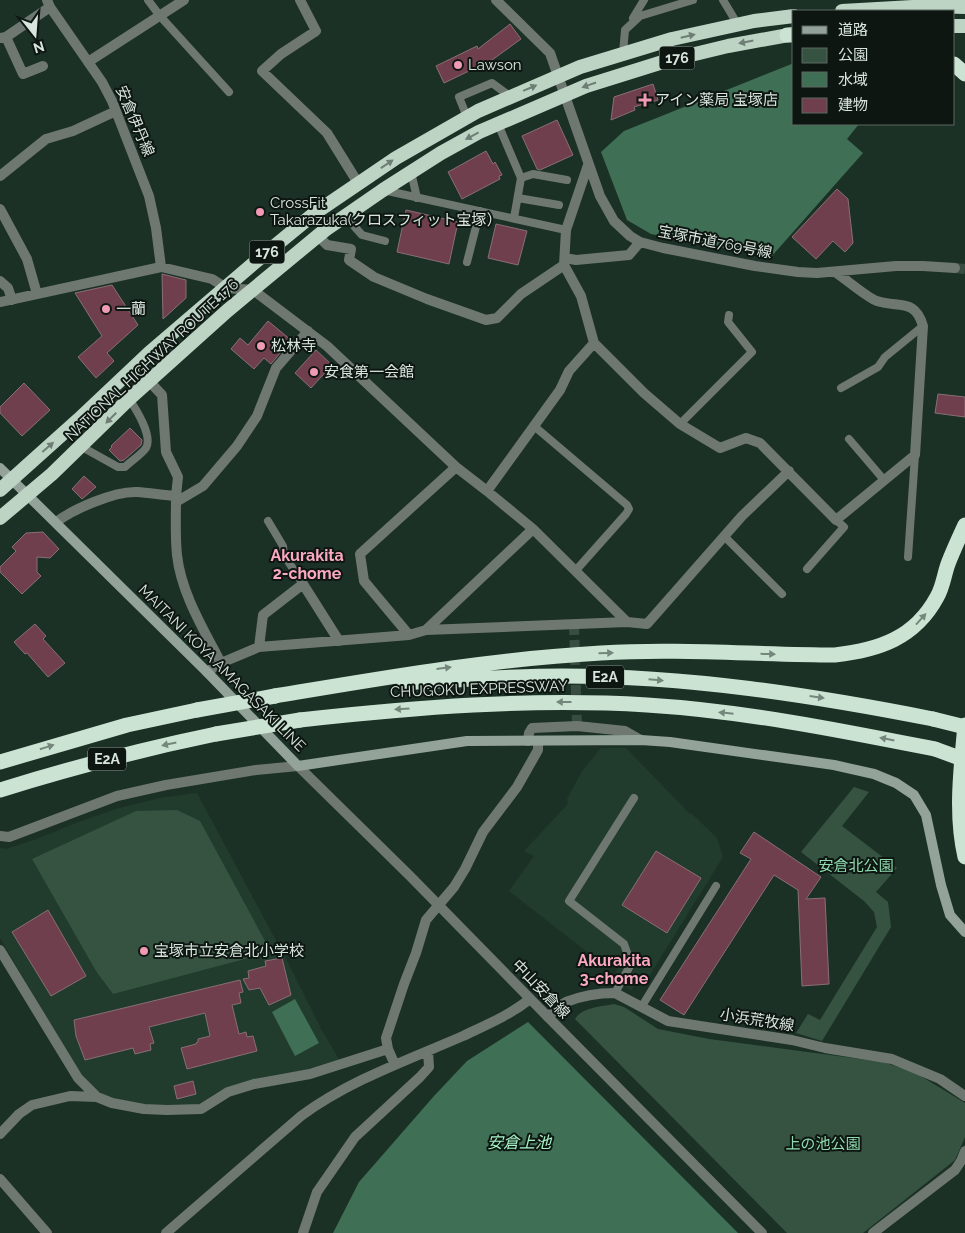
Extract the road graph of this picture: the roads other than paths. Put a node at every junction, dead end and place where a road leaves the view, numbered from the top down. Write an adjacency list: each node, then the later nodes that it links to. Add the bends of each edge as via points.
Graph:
1 (148, 0): 12 (lane)
2 (184, 0): 12 (street)
3 (300, 0): 35 (street, via 316,31 262,71 327,133)
4 (496, 0): 23 (street, 宝塚市道769号線, via 550,53)
5 (644, 0): 15 (lane)
6 (693, 0): 15 (lane, via 640,16)
7 (722, 0): 14 (lane)
8 (48, 3): 17 (street); 19 (street, 安倉伊丹線)
9 (882, 4): 10 (highway); 11 (highway)
10 (965, 7)
11 (848, 10)
12 (160, 16): 19 (street); 24 (lane)
13 (792, 16): 14 (highway, NATIONAL HIGHWAY ROUTE 176 / 176)
14 (738, 24): 18 (highway, NATIONAL HIGHWAY ROUTE 176 / 176, one-way to 14)
15 (625, 30): 18 (lane)
16 (791, 35): 25 (highway, NATIONAL HIGHWAY ROUTE 176 / 176, one-way to 25, via 666,61)
17 (3, 38): 21 (street, via 22,74)
18 (623, 53): 23 (highway, NATIONAL HIGHWAY ROUTE 176 / 176)
19 (88, 62): 27 (street, 安倉伊丹線)
20 (955, 65): 22 (highway)
21 (43, 66)
22 (965, 74)
23 (558, 76): 25 (street, 宝塚市道769号線); 26 (highway, NATIONAL HIGHWAY ROUTE 176 / 176, one-way to 23)
24 (229, 92)
25 (564, 95): 29 (highway, NATIONAL HIGHWAY ROUTE 176 / 176); 30 (street, 宝塚市道769号線)
26 (510, 96): 28 (highway, NATIONAL HIGHWAY ROUTE 176 / 176); 28 (lane, via 492,83 459,97)
27 (116, 111): 32 (street, via 73,131 46,139); 50 (street, 安倉伊丹線, via 149,196)
28 (467, 118): 35 (highway, NATIONAL HIGHWAY ROUTE 176 / 176, one-way to 28)
29 (498, 124): 31 (highway, NATIONAL HIGHWAY ROUTE 176 / 176, one-way to 31); 33 (lane)
30 (588, 164): 44 (street); 47 (street, 宝塚市道769号線, via 608,214 622,230)
31 (411, 172): 36 (highway, NATIONAL HIGHWAY ROUTE 176 / 176); 37 (lane)
32 (0, 176)
33 (521, 178): 34 (lane, via 533,174); 38 (lane)
34 (567, 180)
35 (358, 182): 54 (highway, NATIONAL HIGHWAY ROUTE 176 / 176)
36 (383, 190): 37 (lane); 42 (highway, NATIONAL HIGHWAY ROUTE 176 / 176)
37 (418, 198): 41 (lane)
38 (518, 198): 39 (lane); 43 (lane)
39 (559, 205)
40 (0, 209): 56 (street, via 27,259)
41 (480, 211): 43 (lane); 48 (lane)
42 (345, 216): 45 (highway, NATIONAL HIGHWAY ROUTE 176 / 176); 46 (lane, via 362,236)
43 (514, 218): 44 (lane)
44 (566, 230): 49 (street)
45 (318, 236): 49 (street, via 327,245 351,249 348,260 374,277 486,320 497,318 521,294); 55 (highway, NATIONAL HIGHWAY ROUTE 176 / 176)
46 (386, 241)
47 (640, 242): 49 (street, via 628,255); 52 (street, 宝塚市道769号線, via 770,268)
48 (467, 262)
49 (565, 262): 62 (street, via 581,296)
50 (160, 267): 54 (street, via 212,279); 56 (street)
51 (955, 268): 52 (street, 宝塚市道769号線, via 896,266)
52 (835, 272): 60 (street, via 876,300 914,309)
53 (0, 281): 57 (street, via 8,288)
54 (226, 288): 55 (street); 74 (highway, NATIONAL HIGHWAY ROUTE 176 / 176, one-way to 54)
55 (253, 290): 61 (street); 63 (highway, NATIONAL HIGHWAY ROUTE 176 / 176)
56 (36, 294): 57 (street)
57 (12, 300): 58 (street)
58 (0, 302)
59 (729, 315): 66 (lane, via 728,322 752,352)
60 (923, 326): 64 (lane, via 885,357 878,367); 70 (street)
61 (308, 331): 71 (street); 79 (street, via 276,368 257,416 237,446 203,486)
62 (594, 343): 66 (street); 67 (street, via 569,371 560,390)
63 (149, 381): 65 (highway, NATIONAL HIGHWAY ROUTE 176 / 176); 79 (street, via 162,395 166,452 178,477)
64 (841, 388)
65 (130, 399): 69 (highway, NATIONAL HIGHWAY ROUTE 176 / 176, one-way to 69); 69 (lane, via 139,412 148,439 146,447 125,467 118,467)
66 (680, 424): 73 (street, via 720,448 746,438 760,442)
67 (534, 426): 77 (street); 88 (lane, via 629,509)
68 (849, 439): 75 (lane)
69 (82, 447): 78 (highway, NATIONAL HIGHWAY ROUTE 176 / 176)
70 (915, 455): 75 (street); 87 (lane)
71 (456, 467): 77 (street); 94 (street, via 360,554 364,581)
72 (0, 468): 74 (main road, MAITANI KOYA AMAGASAKI LINE)
73 (789, 471): 82 (street); 86 (street)
74 (11, 479): 76 (highway, NATIONAL HIGHWAY ROUTE 176 / 176); 78 (main road, MAITANI KOYA AMAGASAKI LINE)
75 (884, 480): 82 (street)
76 (0, 490)
77 (487, 490): 85 (street)
78 (28, 495): 80 (highway, NATIONAL HIGHWAY ROUTE 176 / 176); 83 (main road, MAITANI KOYA AMAGASAKI LINE)
79 (176, 499): 83 (street, via 134,492 100,500); 97 (street, via 177,556 183,581)
80 (0, 518)
81 (268, 520): 90 (lane, via 283,546 284,555)
82 (836, 520): 89 (lane, via 844,527)
83 (56, 522): 98 (main road, MAITANI KOYA AMAGASAKI LINE)
84 (965, 526): 99 (highway, one-way to 84, via 441,668 602,652 856,653 899,638 922,620 938,596)
85 (533, 530): 92 (street); 93 (street)
86 (724, 536): 91 (lane); 92 (street, via 647,624)
87 (908, 557)
88 (578, 568)
89 (807, 570)
90 (303, 584): 95 (street); 96 (street, via 263,615)
91 (782, 594)
92 (627, 622): 93 (street)
93 (426, 630): 94 (street)
94 (409, 635): 95 (street)
95 (339, 641): 96 (street)
96 (259, 647): 97 (street)
97 (221, 663): 98 (street)
98 (207, 672): 107 (main road, MAITANI KOYA AMAGASAKI LINE)
99 (275, 696): 100 (highway, CHUGOKU EXPRESSWAY / E2A, one-way to 100, bridge, via 471,679 564,676 648,679 734,686 834,700); 106 (highway, CHUGOKU EXPRESSWAY / E2A, one-way to 99, bridge, via 127,725)
100 (965, 726): 111 (highway, via 960,810)
101 (641, 740): 102 (main road, MAITANI KOYA AMAGASAKI LINE); 102 (street, via 625,731 578,726 532,728 529,733); 114 (main road, MAITANI KOYA AMAGASAKI LINE, via 834,765 874,774 896,783 914,794 926,815 950,914)
102 (533, 741): 107 (main road, MAITANI KOYA AMAGASAKI LINE, via 467,741); 113 (street, via 538,750 517,786 483,832 465,870)
103 (935, 749): 104 (highway, CHUGOKU EXPRESSWAY / E2A, bridge); 105 (highway, bridge); 108 (highway, CHUGOKU EXPRESSWAY / E2A, one-way to 108, bridge, via 825,727 648,705 564,702 472,704 300,720 216,734 67,769)
104 (965, 755)
105 (965, 760)
106 (0, 762)
107 (298, 766): 110 (street, via 256,770 117,796 9,837); 113 (street, 中山安倉線)
108 (0, 790)
109 (634, 798): 116 (lane, via 569,901 624,944 631,964)
110 (0, 836)
111 (965, 857)
112 (716, 886): 118 (lane)
113 (438, 905): 117 (street, 中山安倉線); 120 (street, via 426,920 386,1038)
114 (965, 932)
115 (0, 950): 124 (street, via 78,1078)
116 (615, 993): 118 (street, 小浜荒牧線); 119 (street, via 566,1002)
117 (530, 999): 119 (street, 中山安倉線); 121 (street, via 520,1008)
118 (642, 1006): 123 (street, 小浜荒牧線, via 668,1021 892,1058 940,1078)
119 (548, 1018): 131 (street, 中山安倉線)
120 (388, 1050): 122 (street); 124 (street, via 310,1074 228,1092 201,1109 144,1109)
121 (428, 1051): 122 (street); 130 (street, via 429,1067 355,1137 317,1192)
122 (395, 1065): 129 (street, via 314,1107)
123 (965, 1096)
124 (97, 1097): 125 (street, via 70,1096 32,1106 19,1114)
125 (0, 1134)
126 (965, 1151): 132 (street, via 955,1170)
127 (0, 1179): 128 (street)
128 (47, 1233)
129 (166, 1233)
130 (303, 1233)
131 (762, 1233)
132 (872, 1233)

